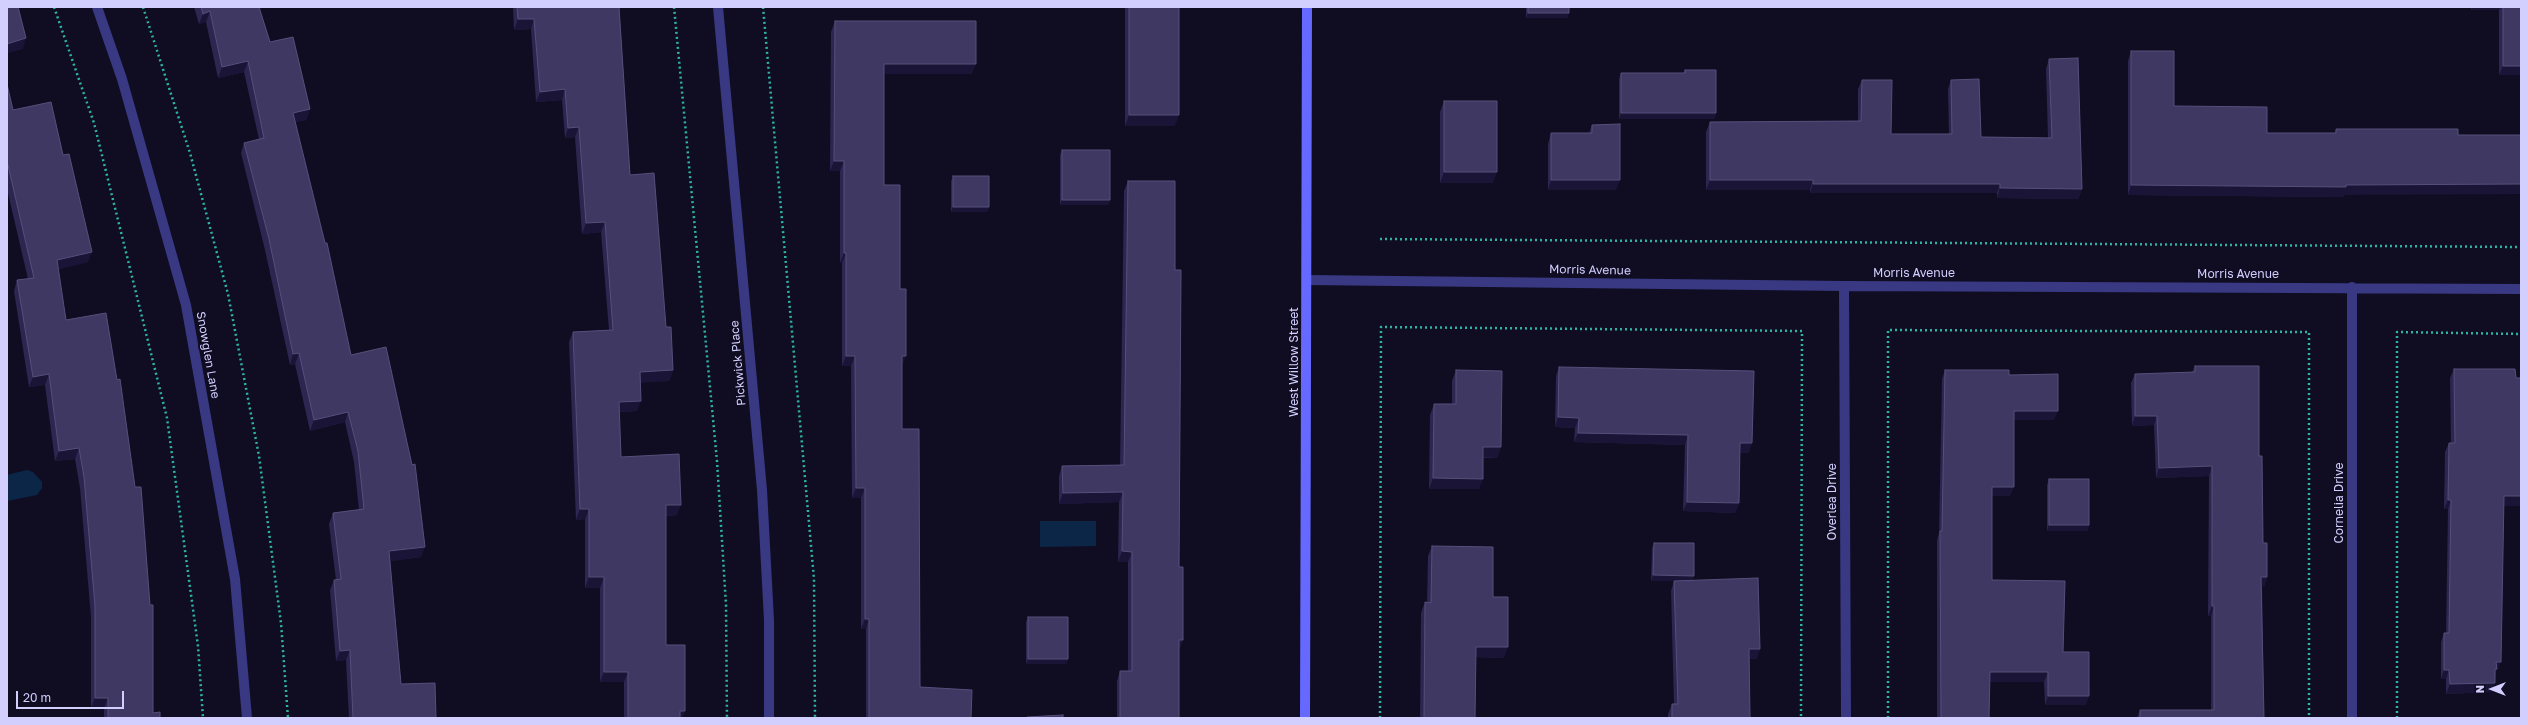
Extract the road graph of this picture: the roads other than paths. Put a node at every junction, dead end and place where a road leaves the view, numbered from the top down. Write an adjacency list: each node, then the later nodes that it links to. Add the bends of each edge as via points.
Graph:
1 (97, 7): 8 (street, Snowglen Lane, via 122,79 186,305 235,579)
2 (718, 7): 9 (street, Pickwick Place, via 762,490 769,620)
3 (1307, 7): 4 (street, West Willow Street)
4 (1307, 280): 5 (street, Morris Avenue); 10 (street, West Willow Street)
5 (1844, 286): 6 (street, Morris Avenue); 11 (street, Overlea Drive)
6 (2352, 287): 7 (street, Morris Avenue); 12 (street, Cornelia Drive)
7 (2521, 289)
8 (247, 718)
9 (769, 718)
10 (1305, 718)
11 (1846, 718)
12 (2352, 718)

